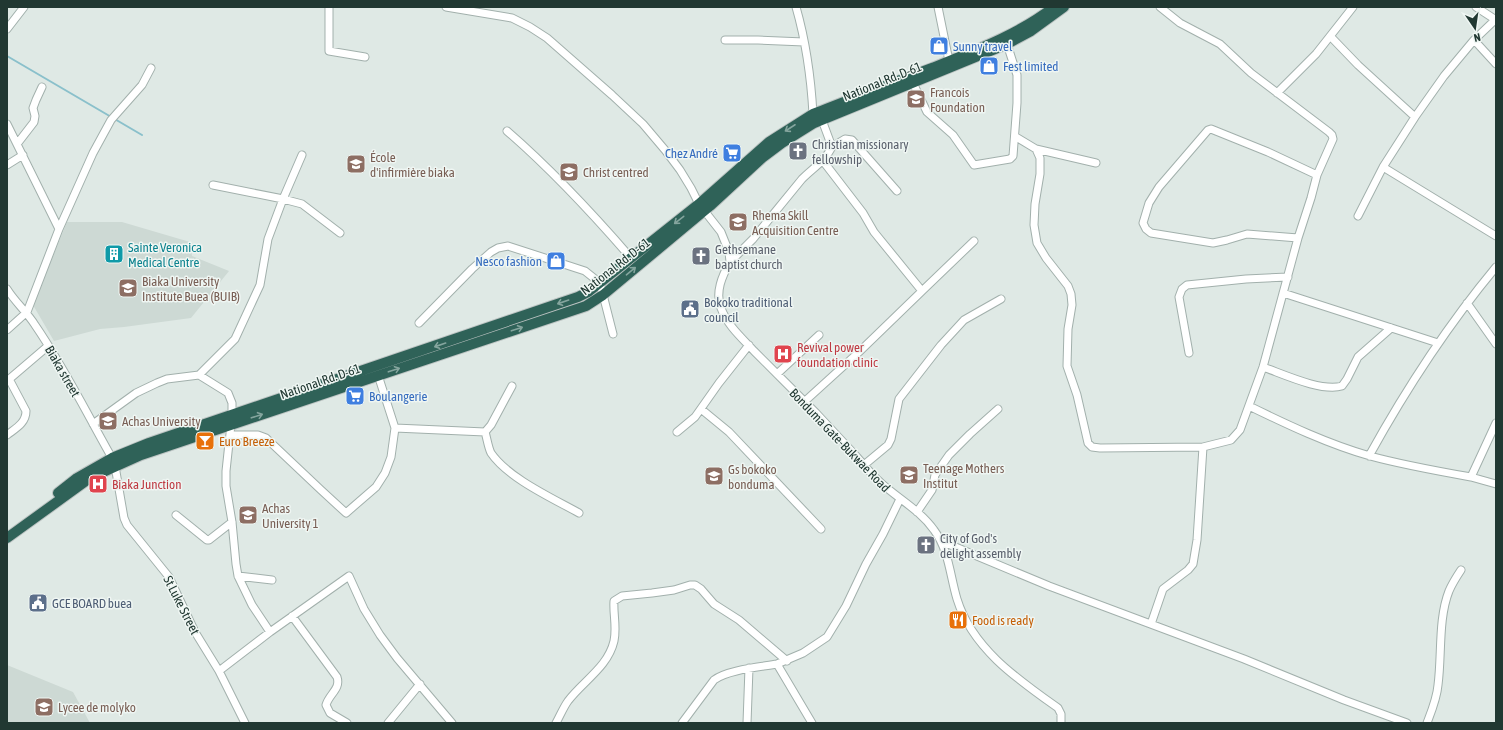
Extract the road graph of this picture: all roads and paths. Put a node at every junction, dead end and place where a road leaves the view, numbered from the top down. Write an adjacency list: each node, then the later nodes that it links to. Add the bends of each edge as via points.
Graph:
1 (24, 7): 12 (street)
2 (329, 7): 18 (street, via 329,51)
3 (446, 7): 44 (street, via 512,18 548,38 643,124 680,170)
4 (796, 7): 16 (street)
5 (938, 7): 19 (street)
6 (1054, 7): 19 (highway, National Rd. D-61, via 1004,37)
7 (1064, 7): 17 (highway, National Rd. D-61)
8 (1160, 7): 24 (street, via 1180,22 1220,44)
9 (1354, 7): 13 (street)
10 (1476, 7): 11 (street)
11 (1496, 19): 15 (street)
12 (7, 29)
13 (1331, 37): 24 (street); 26 (street)
14 (725, 40): 16 (street)
15 (1474, 40): 20 (street); 26 (street)
16 (804, 42): 25 (street)
17 (1008, 44): 22 (highway, National Rd. D-61); 30 (street, via 1016,75)
18 (366, 57)
19 (949, 61): 25 (highway, National Rd. D-61)
20 (1496, 64)
21 (151, 68): 46 (street, via 142,85 111,120 93,153)
22 (913, 83): 27 (highway, National Rd. D-61); 30 (street, via 927,112 953,135 974,165 1010,159 1014,156)
23 (42, 87): 31 (street, via 33,108 34,122)
24 (1277, 93): 40 (street, via 1332,135 1333,139)
25 (813, 114): 44 (highway, National Rd. D-61, one-way to 44, via 769,142)
26 (1415, 117): 39 (street)
27 (822, 120): 32 (street); 44 (highway, National Rd. D-61, via 767,154)
28 (7, 124): 31 (street)
29 (508, 131): 51 (street, via 582,203)
30 (1016, 138): 33 (street)
31 (17, 144): 34 (street)
32 (832, 147): 36 (street, Bonduma Gate-Bukwae Road); 42 (street, via 845,139 852,140)
33 (1036, 149): 37 (street); 90 (street, via 1040,158 1034,225 1037,243 1071,294 1067,366 1077,395 1088,443 1092,447 1100,448)
34 (22, 155): 38 (street); 46 (street)
35 (302, 155): 43 (street)
36 (823, 161): 52 (street, Bonduma Gate-Bukwae Road, via 802,179 753,239); 57 (street, via 863,213 878,238)
37 (1096, 163)
38 (7, 166)
39 (1383, 167): 45 (street); 48 (street)
40 (1317, 175): 49 (street); 49 (street, via 1211,129 1159,187 1149,203 1143,223 1151,233 1213,243 1247,234)
41 (213, 185): 43 (street)
42 (897, 191)
43 (283, 199): 47 (street, via 302,204); 75 (street, via 268,239 260,285 238,332 222,353)
44 (702, 208): 51 (highway, National Rd. D-61, one-way to 51); 52 (street, via 721,232); 59 (highway, National Rd. D-61, one-way to 44)
45 (1358, 216)
46 (59, 229): 62 (street)
47 (340, 233)
48 (1496, 236)
49 (1298, 238): 54 (street)
50 (974, 241): 57 (street)
51 (631, 258): 55 (highway, National Rd. D-61)
52 (730, 262): 70 (street, Bonduma Gate-Bukwae Road, via 718,298 726,319)
53 (1496, 267): 61 (street)
54 (1288, 277): 58 (street); 72 (street, via 1187,284 1179,297)
55 (600, 283): 59 (street); 63 (street, via 585,271 508,246 498,248 472,269); 85 (highway, National Rd. D-61, one-way to 85, via 578,297)
56 (7, 289): 62 (street, Biaka street)
57 (922, 291): 79 (street)
58 (1283, 293): 64 (street); 73 (street)
59 (603, 295): 66 (street); 76 (highway, National Rd. D-61, one-way to 59, via 586,306)
60 (1001, 299): 93 (street, via 964,320 941,345 898,399 888,445)
61 (1467, 303): 68 (street); 69 (street)
62 (27, 312): 65 (street); 71 (street, Biaka street)
63 (419, 323)
64 (1392, 328): 68 (street); 73 (street, via 1358,357 1342,386 1330,388)
65 (7, 330)
66 (613, 334)
67 (819, 335): 74 (street)
68 (1438, 343): 91 (street, via 1389,419)
69 (1496, 344)
70 (749, 345): 74 (street, Bonduma Gate-Bukwae Road); 81 (street)
71 (48, 346): 77 (street); 84 (street, Biaka street)
72 (1189, 353)
73 (1263, 367): 80 (street)
74 (777, 374): 79 (street, Bonduma Gate-Bukwae Road)
75 (199, 375): 84 (street, via 157,383 136,393); 85 (street, via 228,393 232,403)
76 (378, 375): 85 (highway, National Rd. D-61, one-way to 76); 86 (street)
77 (8, 380): 89 (street, via 26,411 26,416 24,422)
78 (512, 386): 87 (street)
79 (804, 402): 93 (street, Bonduma Gate-Bukwae Road)
80 (1249, 406): 90 (street, via 1240,430 1231,440); 91 (street, via 1294,428)
81 (701, 409): 88 (street); 101 (street, via 729,432)
82 (998, 409): 98 (street, via 949,455 935,475 932,490)
83 (1496, 423): 94 (street)
84 (93, 424): 92 (street, Biaka street)
85 (232, 425): 86 (street, via 266,438 346,512 376,487 385,473 391,457); 92 (highway, National Rd. D-61, via 149,443); 100 (street, via 226,486)
86 (395, 428): 87 (street)
87 (485, 432): 97 (street, via 490,452 504,467 524,482)
88 (677, 432)
89 (7, 435)
90 (1203, 447): 109 (street, via 1198,540 1193,564 1163,589)
91 (1369, 456): 94 (street)
92 (113, 462): 102 (highway, via 77,478); 103 (highway); 114 (street, St Luke Street, via 124,518 169,577 195,632)
93 (864, 465): 96 (street, Bonduma Gate-Bukwae Road)
94 (1471, 477): 95 (street)
95 (1496, 484)
96 (900, 499): 98 (street, Bonduma Gate-Bukwae Road); 111 (street, via 846,606 827,637)
97 (579, 512)
98 (917, 512): 104 (street, Bonduma Gate-Bukwae Road)
99 (176, 515): 100 (street, via 207,540)
100 (232, 522): 106 (street)
101 (821, 529)
102 (7, 531)
103 (7, 538)
104 (941, 540): 109 (street, via 1048,586); 124 (street, Bonduma Gate-Bukwae Road, via 957,599 974,635 1006,669 1058,708)
105 (1461, 570): 126 (street, via 1449,591 1445,609 1436,700)
106 (238, 576): 107 (street); 110 (street, via 252,606)
107 (272, 580)
108 (292, 616): 110 (street); 115 (street, via 349,576 380,636); 117 (street, via 337,677 338,687 326,705 330,713)
109 (1151, 624): 125 (street)
110 (270, 632): 114 (street)
111 (787, 661): 112 (street); 120 (street, via 739,620 714,604 695,585 622,596 614,601 616,630 608,656 568,701)
112 (777, 664): 113 (street); 123 (street)
113 (749, 668): 121 (street, via 714,680); 122 (street)
114 (219, 671): 116 (street, St Luke Street)
115 (420, 684): 118 (street); 119 (street)
116 (245, 723)
117 (346, 723)
118 (388, 723)
119 (452, 723)
120 (556, 723)
121 (682, 723)
122 (747, 723)
123 (812, 723)
124 (1061, 723)
125 (1407, 723)
126 (1428, 723)

